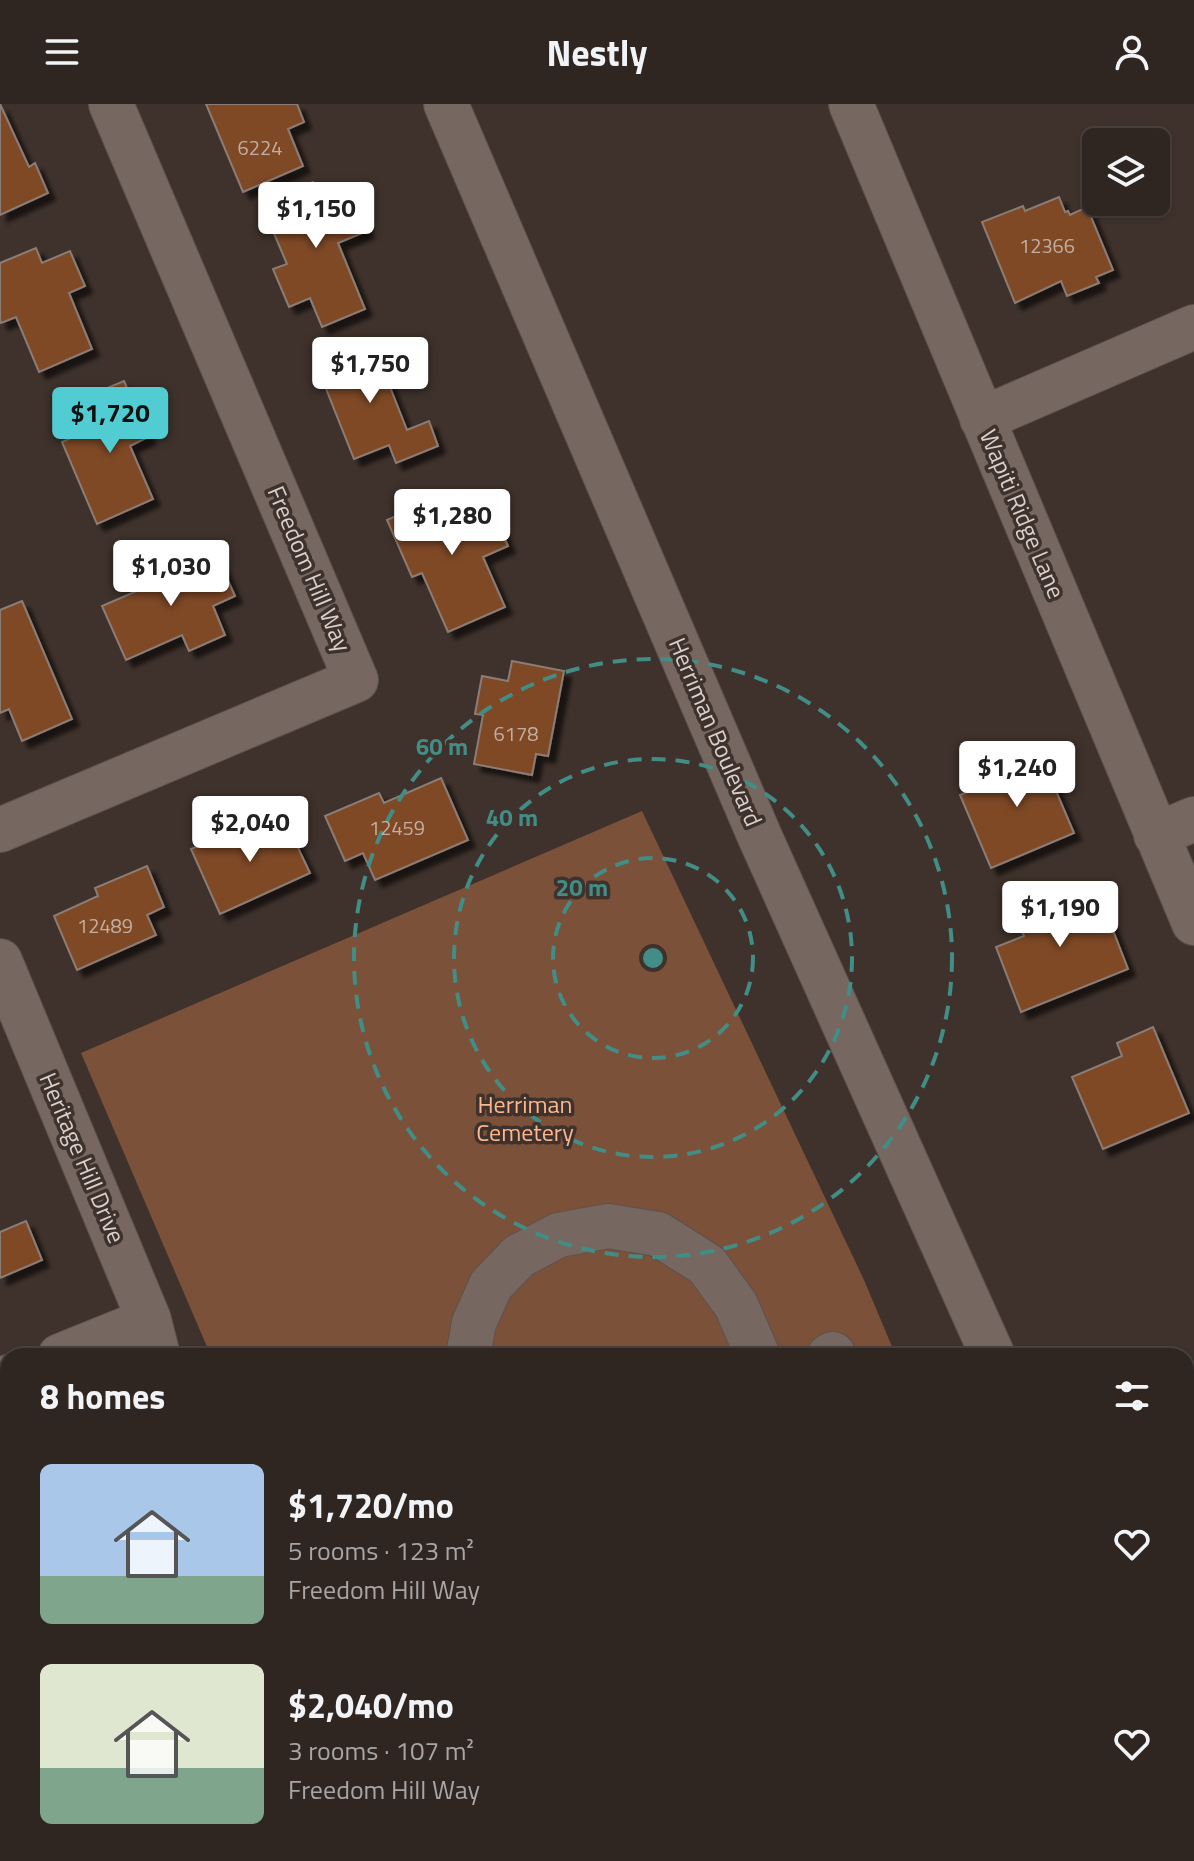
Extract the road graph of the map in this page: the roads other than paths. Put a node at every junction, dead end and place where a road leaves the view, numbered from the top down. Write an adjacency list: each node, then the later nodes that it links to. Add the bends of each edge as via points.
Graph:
1 (111, 104): 7 (street, Freedom Hill Way, via 356,680)
2 (446, 104): 14 (street, Herriman Boulevard, via 760,837)
3 (851, 104): 5 (street, Wapiti Ridge Lane)
4 (1194, 327): 5 (street)
5 (982, 419): 6 (street, Wapiti Ridge Lane)
6 (1175, 827): 8 (street, Wapiti Ridge Lane)
7 (0, 830)
8 (1194, 923)
9 (0, 961): 10 (street, Heritage Hill Drive)
10 (154, 1338): 11 (street)
11 (102, 1348)
12 (469, 1348): 13 (street, via 491,1285 519,1256 559,1235 608,1226 658,1234 707,1265 736,1305)
13 (755, 1348)
14 (989, 1348)

